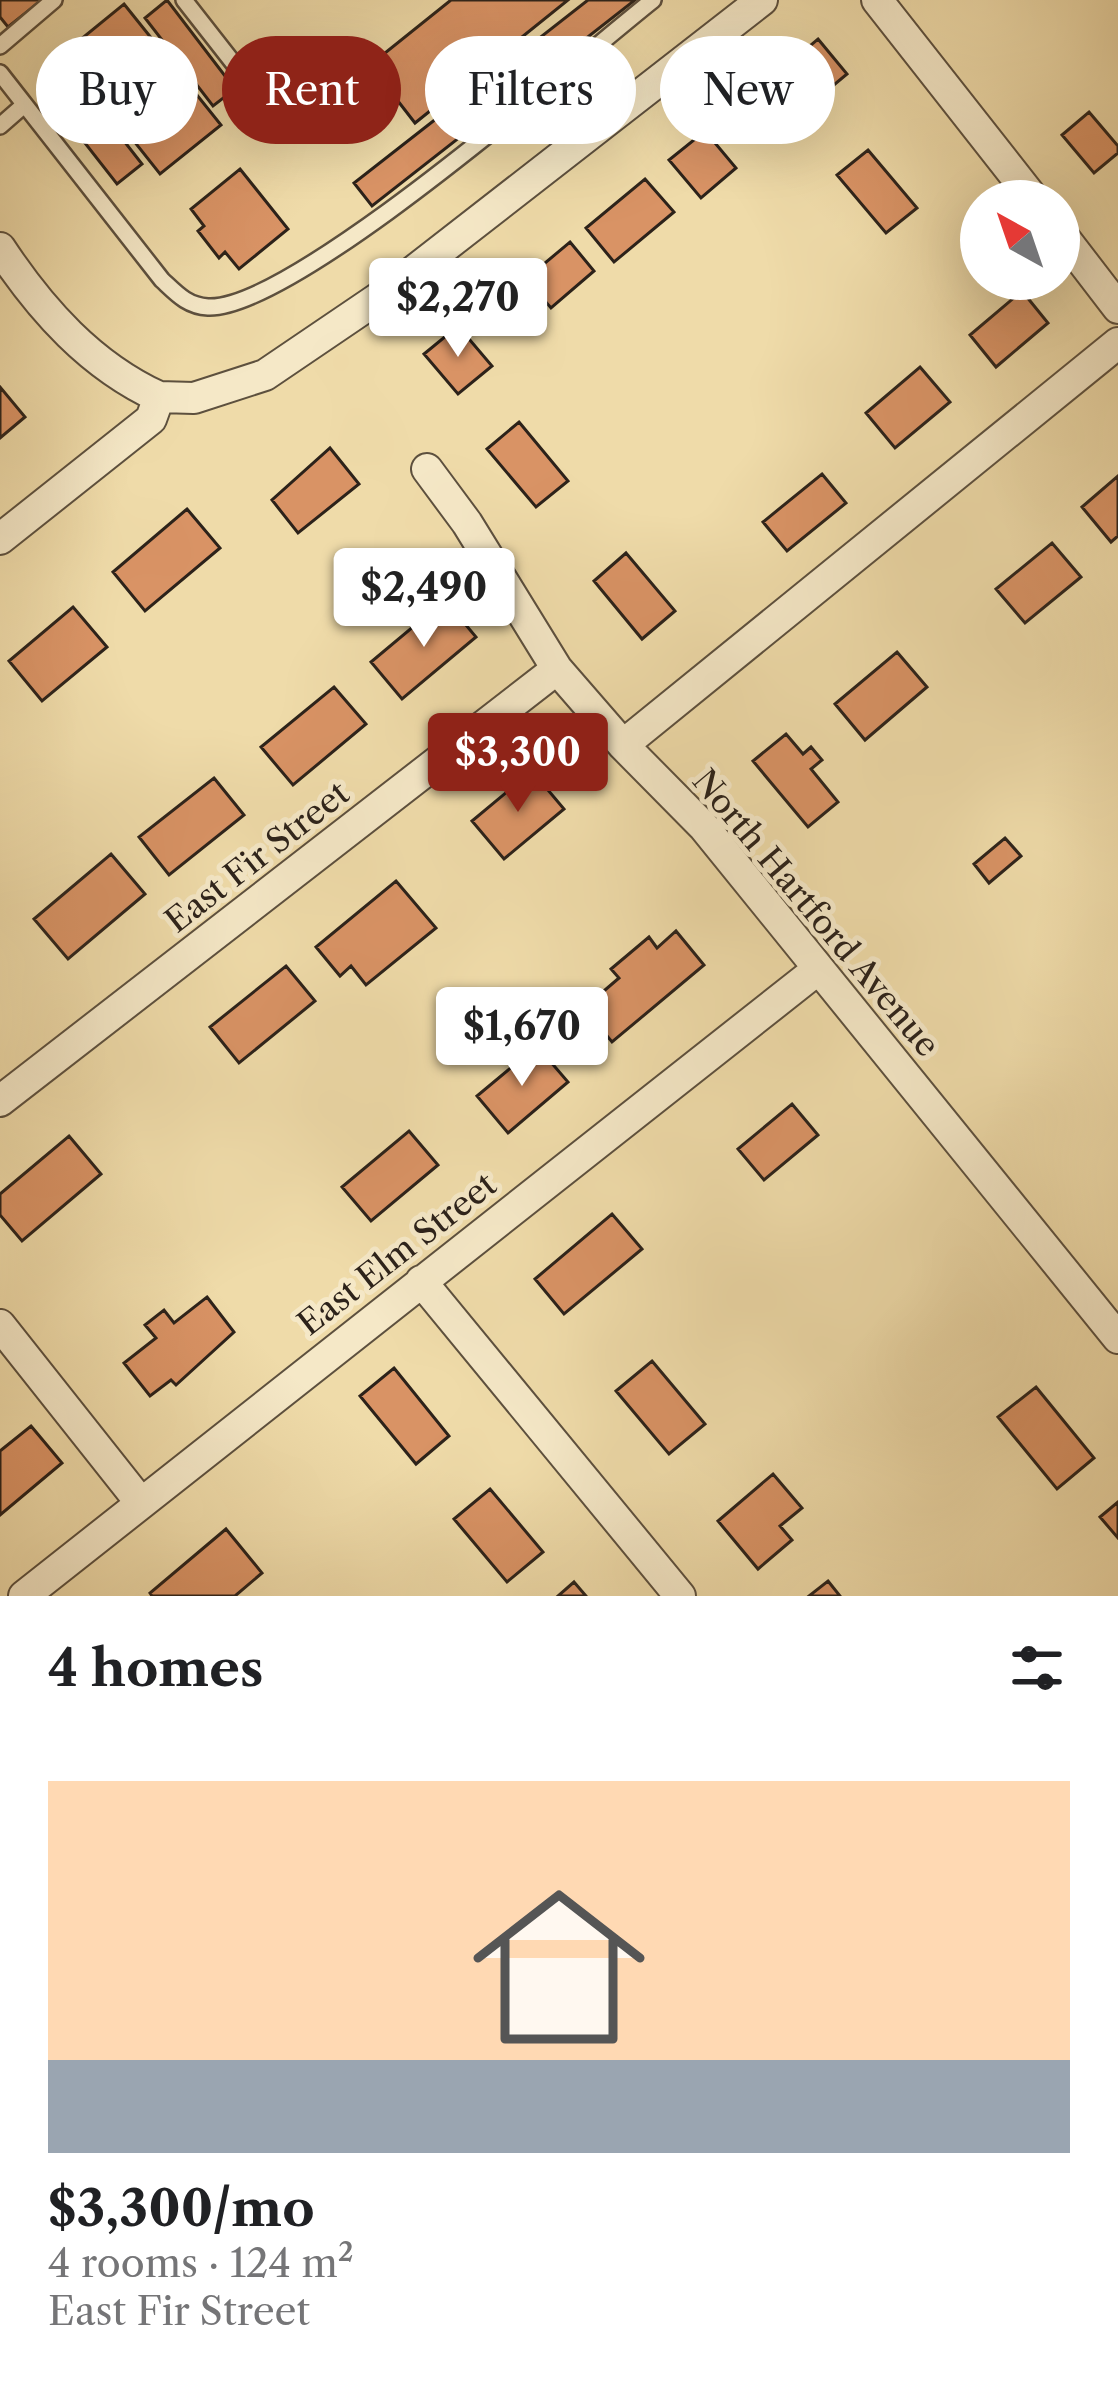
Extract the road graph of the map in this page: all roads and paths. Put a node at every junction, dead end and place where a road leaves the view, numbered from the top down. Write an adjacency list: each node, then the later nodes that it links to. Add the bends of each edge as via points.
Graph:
1 (54, 0): 6 (lane)
2 (184, 0): 7 (lane)
3 (652, 0): 9 (lane, via 369,227 222,306 183,300 162,280)
4 (762, 0): 16 (street, via 383,295 265,375 194,398)
5 (877, 0): 11 (street)
6 (0, 46)
7 (222, 49)
8 (0, 73): 9 (lane)
9 (25, 104): 10 (lane)
10 (0, 126)
11 (1018, 180)
12 (0, 248): 16 (street, via 32,297 89,351 119,379)
13 (1080, 258): 14 (street)
14 (1118, 308)
15 (1118, 343): 20 (street)
16 (159, 397): 18 (street, via 151,419)
17 (427, 470): 19 (street, North Hartford Avenue)
18 (0, 539)
19 (557, 670): 20 (street, North Hartford Avenue); 22 (street, East Fir Street)
20 (623, 745): 21 (street, North Hartford Avenue, via 704,827)
21 (817, 970): 23 (street, East Elm Street); 25 (street, North Hartford Avenue)
22 (0, 1101)
23 (421, 1281): 26 (street, East Elm Street); 28 (street)
24 (0, 1325): 26 (street)
25 (1118, 1338)
26 (141, 1503): 27 (street, East Elm Street)
27 (37, 1592)
28 (680, 1596)

